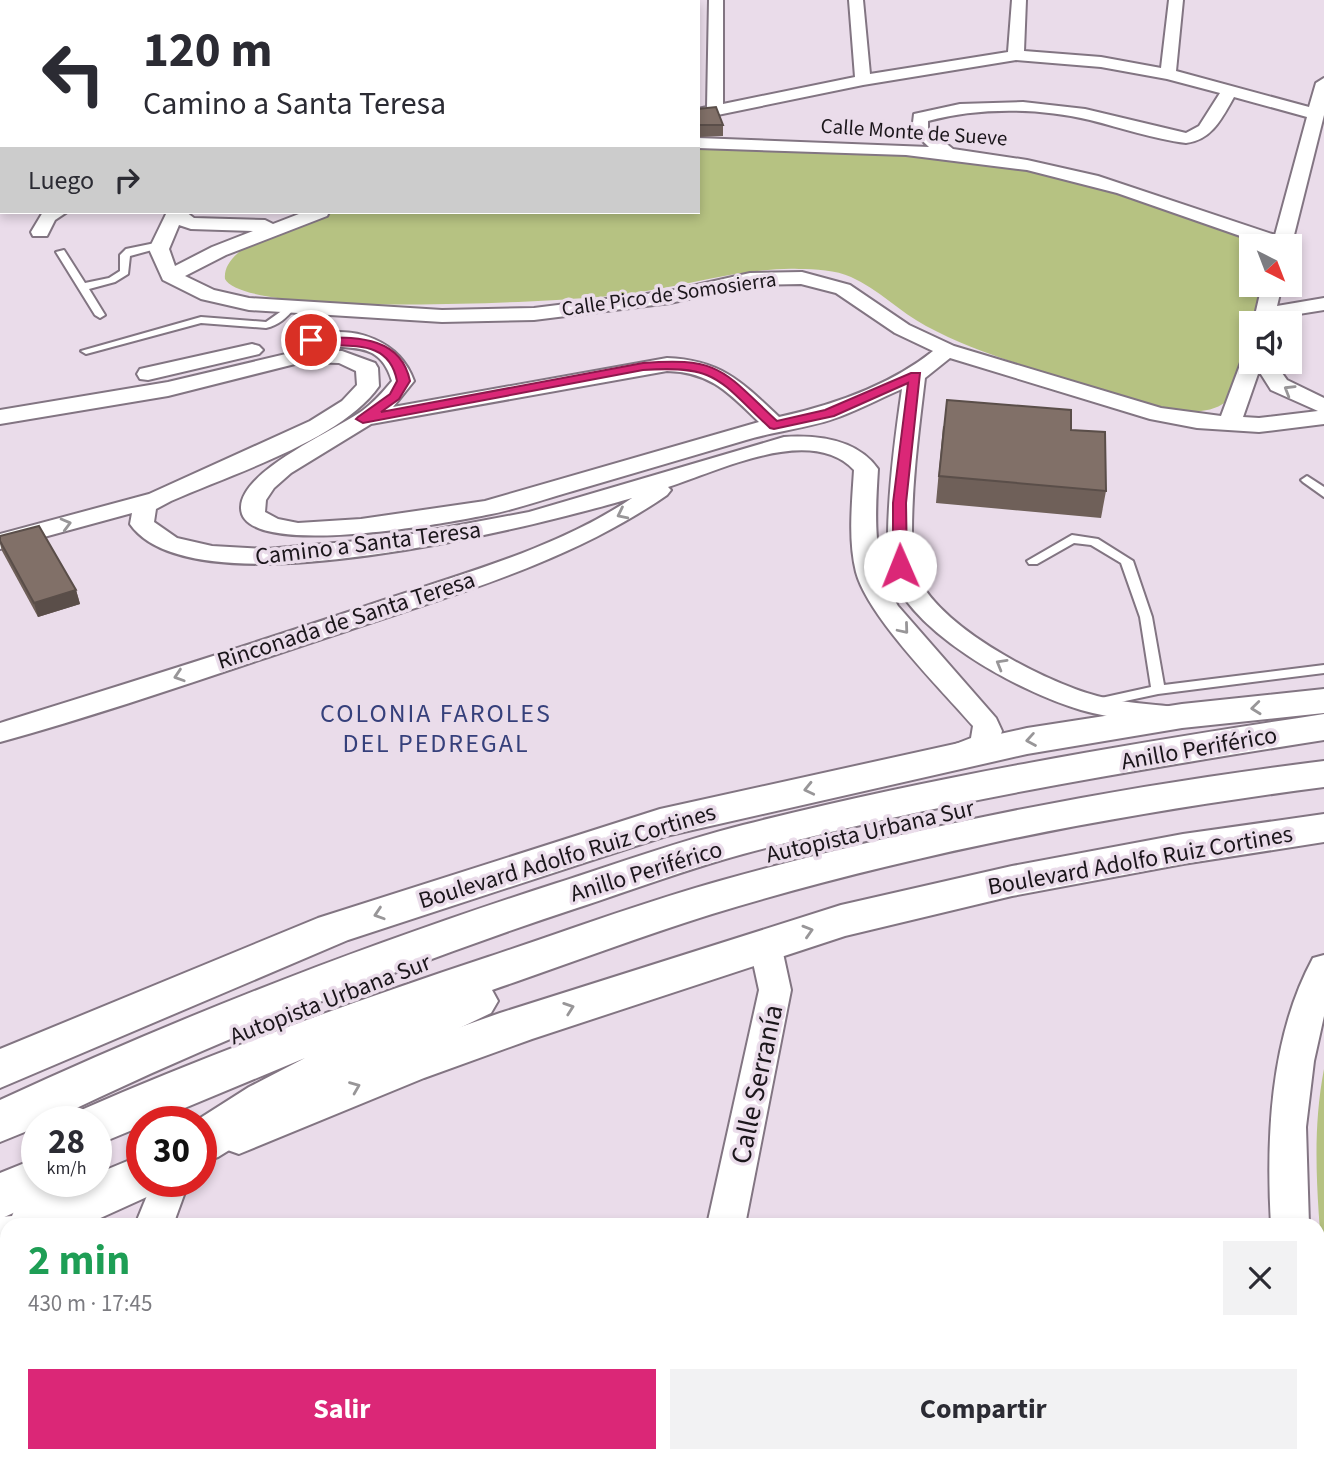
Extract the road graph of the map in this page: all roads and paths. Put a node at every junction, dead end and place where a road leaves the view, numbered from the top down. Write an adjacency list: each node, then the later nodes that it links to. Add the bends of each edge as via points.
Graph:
1 (716, 0): 10 (street)
2 (856, 0): 7 (street)
3 (1019, 0): 5 (street)
4 (1176, 0): 6 (street)
5 (1016, 55): 6 (street, via 1101,62); 7 (street)
6 (1168, 74): 9 (street)
7 (863, 80): 10 (street)
8 (1324, 83): 11 (street)
9 (1229, 91): 11 (street); 13 (street, via 1203,132 1189,138 1085,114 1023,106 940,112 920,118 920,131)
10 (706, 113)
11 (1316, 114): 22 (street, via 1306,175)
12 (700, 143): 13 (street, Calle Monte de Sueve)
13 (947, 153): 21 (street, Calle Monte de Sueve, via 1095,180)
14 (54, 214): 20 (street)
15 (175, 214): 23 (street)
16 (178, 214): 19 (street, via 186,221)
17 (314, 214): 18 (street)
18 (295, 220): 19 (street); 25 (street)
19 (223, 226): 23 (street)
20 (40, 232)
21 (1250, 234)
22 (1285, 234)
23 (160, 245): 25 (street); 26 (lane, via 129,251 120,277)
24 (61, 252): 26 (lane)
25 (170, 276): 28 (street, Calle Pico de Somosierra, via 220,299)
26 (83, 287): 30 (lane)
27 (1324, 304): 29 (street)
28 (290, 308): 31 (street, Calle Pico de Somosierra, via 442,316 534,314 640,302 750,279 789,277 844,289 902,329); 32 (lane, via 273,323 201,320)
29 (1296, 311)
30 (100, 316)
31 (947, 350): 35 (street, Camino a Santa Teresa); 41 (street, Calle Pico de Somosierra, via 1158,414)
32 (86, 351)
33 (1247, 374): 41 (street)
34 (1271, 374): 37 (street, one-way to 34, via 1279,385)
35 (915, 376): 42 (street, Camino a Santa Teresa, via 829,413); 48 (street)
36 (0, 397): 40 (street, Camino a Santa Teresa, via 105,383 293,341 329,339 363,342 389,353 400,366 404,381 395,396)
37 (1324, 406)
38 (0, 417): 47 (street, via 157,391 303,356 352,360 371,373 371,384 361,397 330,418 256,457)
39 (1324, 417): 41 (street, Calle Pico de Somosierra)
40 (363, 419): 42 (street, via 679,364 719,374); 42 (street, Camino a Santa Teresa, via 280,470 252,502 254,515 298,530 441,516 533,496)
41 (1229, 424)
42 (774, 425)
43 (678, 476): 46 (street, Camino a Santa Teresa, via 784,444 820,444 843,450 866,469); 47 (street, Camino a Santa Teresa, via 479,531 259,558 216,556 162,541 142,524 142,513); 56 (street, Rinconada de Santa Teresa, one-way to 56, via 637,507 537,556)
44 (1307, 480): 45 (lane)
45 (1324, 493)
46 (864, 498): 48 (street); 58 (street, Camino a Santa Teresa, one-way to 58, via 868,569 875,588 986,723 983,744)
47 (153, 500): 49 (street, one-way to 47)
48 (899, 503): 54 (street, one-way to 48, via 1038,685 984,655 935,618 900,566)
49 (0, 542)
50 (1033, 561): 53 (lane, via 1072,539 1094,542 1128,561)
51 (1324, 669): 53 (lane)
52 (1324, 701): 53 (main road, Boulevard Adolfo Ruiz Cortines, one-way to 53)
53 (1170, 703): 54 (street); 54 (lane); 58 (main road, Boulevard Adolfo Ruiz Cortines, one-way to 58)
54 (1092, 704)
55 (1324, 727): 64 (main road, Anillo Periférico, via 1176,750 925,799 741,841 471,926)
56 (0, 733)
57 (1324, 750): 68 (main road, Autopista Urbana Sur, via 1001,800 792,848 638,891 325,999)
58 (958, 754): 66 (main road, Boulevard Adolfo Ruiz Cortines, one-way to 66, via 660,823 333,929)
59 (1324, 774): 70 (main road, Autopista Urbana Sur, via 1212,787 978,832 723,896 349,1020)
60 (1324, 789): 65 (main road, via 1230,801 924,861 722,912)
61 (1324, 828): 62 (main road, Boulevard Adolfo Ruiz Cortines, one-way to 61, via 1012,881)
62 (765, 944): 75 (main road, Boulevard Adolfo Ruiz Cortines, one-way to 62, via 419,1061); 84 (street, Calle Serranía, via 775,990)
63 (1324, 967): 85 (street, via 1312,998 1291,1093)
64 (350, 970): 67 (main road, via 70,1064); 71 (main road, Anillo Periférico, via 181,1038)
65 (510, 986): 69 (main road, via 258,1074); 73 (main road, via 330,1066)
66 (0, 1069)
67 (0, 1096)
68 (75, 1106)
69 (191, 1106)
70 (112, 1118)
71 (0, 1122)
72 (21, 1132): 74 (main road, Autopista Urbana Sur)
73 (217, 1132)
74 (0, 1142)
75 (217, 1143)
76 (21, 1160): 77 (main road)
77 (0, 1170)
78 (126, 1183): 82 (main road)
79 (21, 1187): 80 (main road)
80 (0, 1197)
81 (165, 1197): 83 (street)
82 (49, 1218)
83 (157, 1218)
84 (727, 1218)
85 (1290, 1218)

